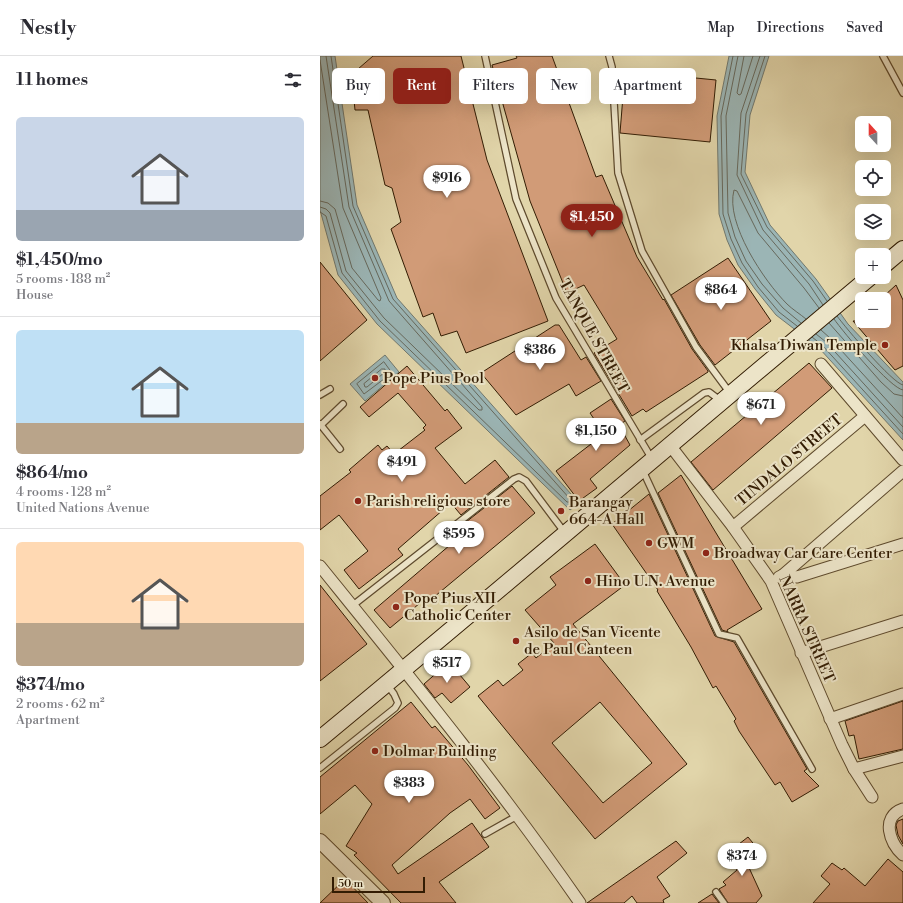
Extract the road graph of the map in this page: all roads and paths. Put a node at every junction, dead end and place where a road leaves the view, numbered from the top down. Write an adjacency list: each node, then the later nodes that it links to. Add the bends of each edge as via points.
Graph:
1 (485, 56): 15 (lane, TANQUE STREET, via 516,199 556,298)
2 (608, 56): 11 (lane, via 612,67 618,173 642,251)
3 (883, 56): 4 (lane)
4 (903, 94)
5 (903, 250): 6 (main road)
6 (891, 259)
7 (861, 284): 11 (main road)
8 (821, 364): 13 (street)
9 (330, 388): 10 (lane)
10 (320, 395)
11 (726, 397): 15 (lane, via 704,393); 16 (main road)
12 (344, 404): 14 (lane)
13 (865, 416): 18 (street); 21 (street, TINDALO STREET)
14 (320, 424): 17 (lane)
15 (640, 440): 19 (lane, TANQUE STREET)
16 (669, 444): 19 (main road); 21 (street, NARRA STREET)
17 (340, 449)
18 (903, 460)
19 (647, 464): 22 (main road); 37 (lane, TANQUE STREET, via 719,634 737,638)
20 (903, 470): 25 (street)
21 (733, 527): 26 (street, NARRA STREET)
22 (571, 529): 27 (lane, via 526,481 519,477); 30 (main road)
23 (903, 544): 25 (street, via 797,577)
24 (320, 566): 27 (street)
25 (783, 575): 26 (street)
26 (771, 581): 29 (street, NARRA STREET)
27 (352, 606): 30 (street)
28 (903, 621): 29 (street)
29 (801, 653): 33 (street, NARRA STREET)
30 (404, 669): 31 (main road); 41 (street)
31 (386, 684): 34 (main road); 36 (lane, via 398,702 395,708)
32 (903, 694): 33 (street)
33 (830, 719): 38 (street, NARRA STREET)
34 (320, 739)
35 (903, 756): 38 (street)
36 (320, 768)
37 (812, 769)
38 (854, 769): 39 (street, NARRA STREET)
39 (872, 797)
40 (903, 809): 44 (street, via 892,817 889,832 897,849)
41 (517, 816): 42 (lane); 47 (street)
42 (485, 834)
43 (320, 841): 46 (street)
44 (903, 855)
45 (716, 892): 48 (lane)
46 (383, 903)
47 (580, 903)
48 (724, 903)

